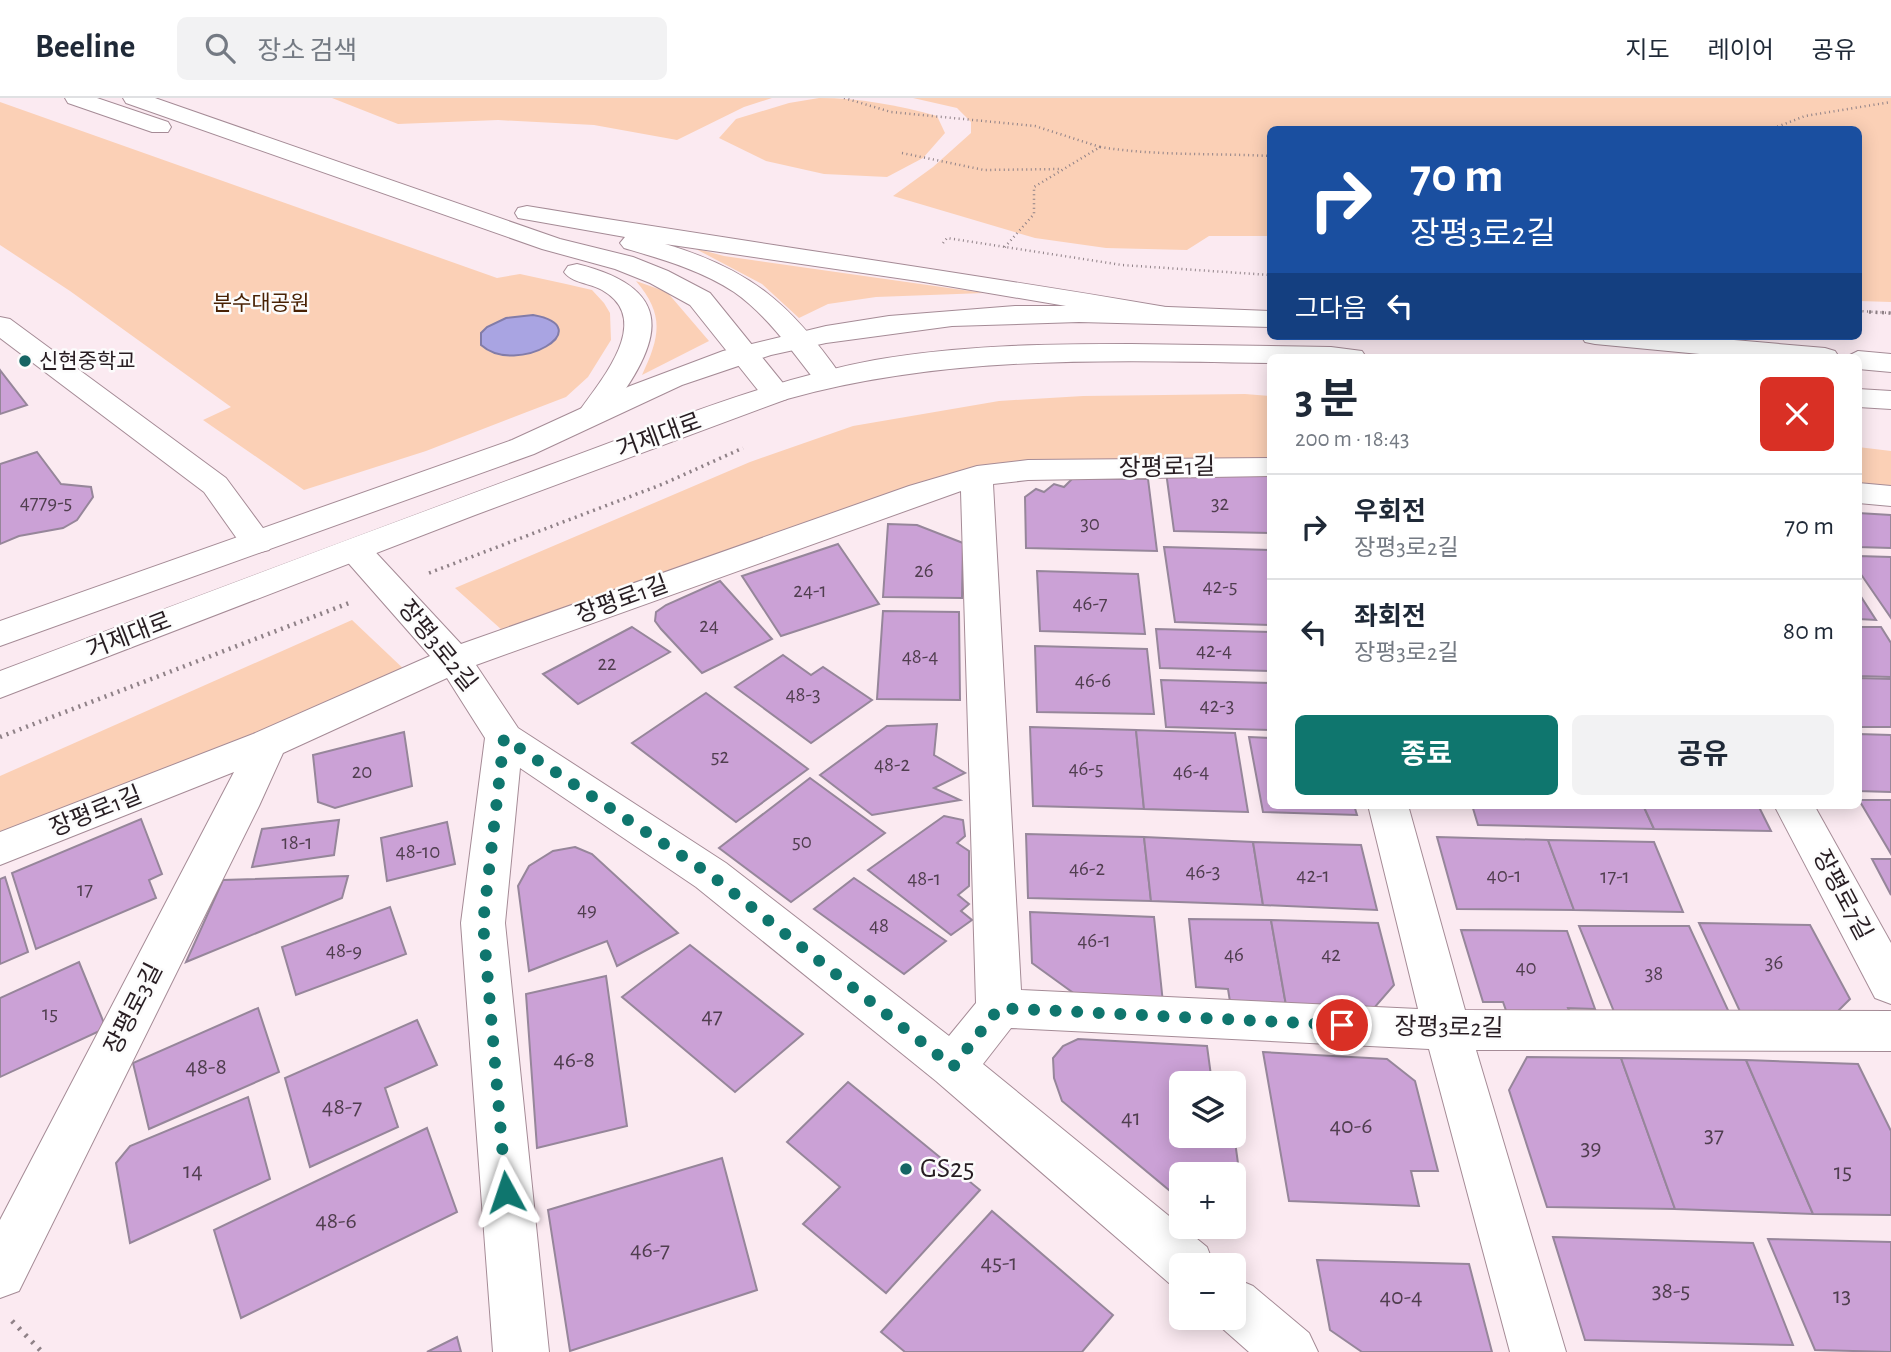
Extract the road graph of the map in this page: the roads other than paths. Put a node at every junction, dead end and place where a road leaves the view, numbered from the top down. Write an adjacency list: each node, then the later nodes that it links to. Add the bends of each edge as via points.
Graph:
1 (76, 98): 19 (street, via 614,285 633,303 638,330 627,367)
2 (134, 98): 10 (street, via 551,244 659,277 701,299)
3 (193, 98): 4 (street, via 430,184)
4 (527, 213): 5 (street); 8 (street, via 702,265 754,294)
5 (1165, 315): 6 (street, 거제대로); 8 (street, 거제대로, via 932,319)
6 (1267, 319)
7 (0, 325): 24 (street, via 215,485)
8 (798, 340): 10 (street, 거제대로); 15 (street)
9 (1639, 340): 11 (street)
10 (744, 354): 16 (street); 19 (street, 거제대로)
11 (1792, 354)
12 (1267, 356): 15 (street, 거제대로, via 1035,352 950,358)
13 (1862, 360): 14 (street)
14 (1891, 363)
15 (827, 377): 16 (street, 거제대로)
16 (776, 393): 25 (street, 거제대로)
17 (1862, 398): 18 (street)
18 (1891, 400)
19 (593, 413): 24 (street, 거제대로, via 523,447)
20 (1267, 467): 21 (street, 장평로1길, via 1028,470)
21 (977, 477): 27 (street, 장평로1길, via 920,493); 35 (street)
22 (1862, 493): 23 (street)
23 (1891, 496)
24 (257, 542): 26 (street, 거제대로)
25 (355, 550): 27 (street, 장평3로2길); 28 (street, 거제대로)
26 (0, 634)
27 (454, 660): 29 (street, 장평3로2길); 30 (street, 장평로1길)
28 (0, 685)
29 (504, 738): 38 (street, 장평3로2길, via 711,875); 42 (street, via 483,923)
30 (267, 744): 33 (street, 장평로1길); 40 (street, 장평로3길)
31 (1389, 809): 36 (street)
32 (1796, 809): 34 (street, 장평로7길)
33 (0, 849)
34 (1891, 985)
35 (999, 1008): 36 (street, 장평3로2길); 38 (street)
36 (1447, 1030): 37 (street, 장평3로2길); 44 (street)
37 (1891, 1031)
38 (953, 1067): 39 (street, 장평3로2길)
39 (1174, 1253)
40 (4, 1294)
41 (1246, 1314): 43 (street)
42 (521, 1352)
43 (1290, 1352)
44 (1538, 1352)

